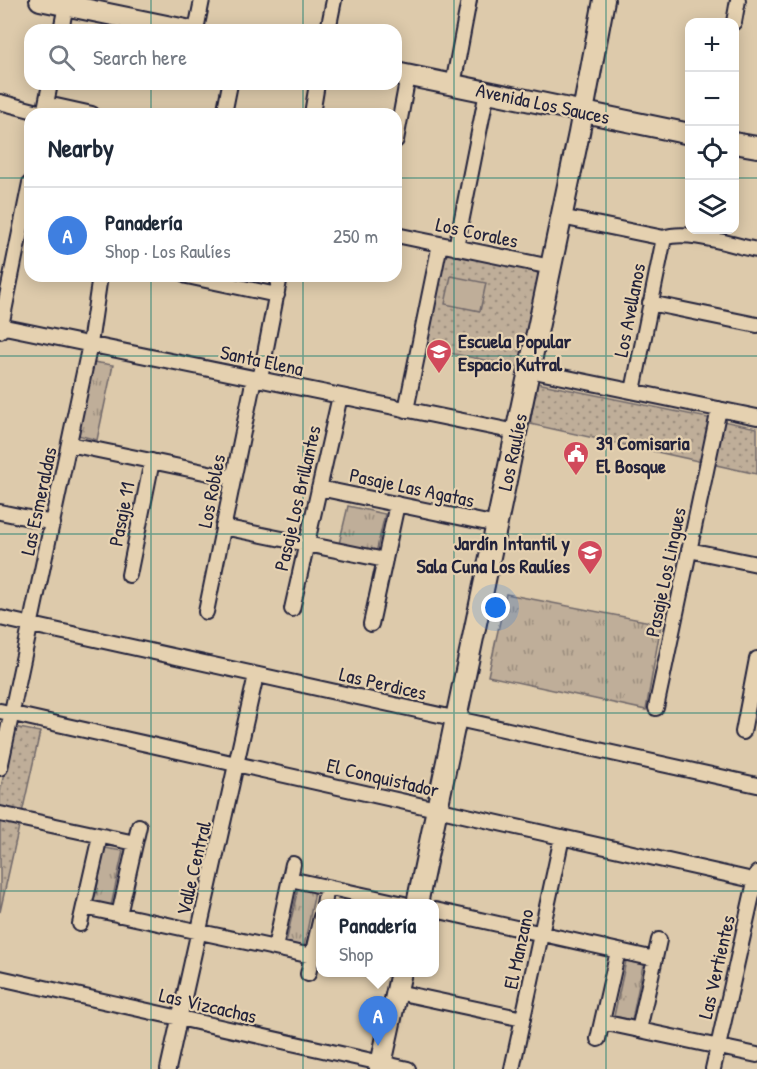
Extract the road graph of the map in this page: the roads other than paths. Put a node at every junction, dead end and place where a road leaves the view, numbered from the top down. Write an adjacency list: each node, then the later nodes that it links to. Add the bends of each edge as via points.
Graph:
1 (40, 0): 7 (street)
2 (202, 0): 11 (street)
3 (334, 0): 12 (street)
4 (469, 0): 14 (street)
5 (604, 0): 26 (street, Los Raulíes)
6 (738, 0): 8 (street)
7 (67, 3): 9 (street); 10 (street)
8 (735, 18)
9 (62, 24)
10 (160, 24)
11 (197, 24)
12 (329, 24)
13 (402, 75): 14 (street, Avenida Los Sauces)
14 (453, 85): 19 (street, Avenida Los Sauces)
15 (49, 90): 22 (street)
16 (229, 90): 23 (street)
17 (316, 90): 24 (street)
18 (401, 90): 25 (street)
19 (487, 92): 26 (street, Avenida Los Sauces); 35 (street)
20 (0, 102): 21 (street)
21 (25, 108)
22 (46, 108)
23 (225, 108)
24 (313, 108)
25 (399, 108)
26 (583, 112): 27 (street, Avenida Los Sauces); 31 (street, Los Raulíes)
27 (685, 133)
28 (739, 144): 29 (street)
29 (757, 147)
30 (24, 212): 44 (street)
31 (561, 217): 33 (street); 37 (street, Los Raulíes)
32 (402, 236): 34 (street, Los Corales)
33 (664, 238): 36 (street, via 687,236); 42 (street, Los Avellanos)
34 (440, 244): 35 (street, Los Corales); 51 (street)
35 (456, 248): 37 (street, Los Corales)
36 (757, 250)
37 (551, 267): 46 (street, Los Raulíes)
38 (99, 282): 45 (street, Las Esmeraldas)
39 (215, 282): 41 (street)
40 (279, 282): 41 (street, Los Robles)
41 (277, 295): 47 (street, Los Robles)
42 (650, 303): 43 (street); 48 (street, Los Avellanos)
43 (757, 325)
44 (0, 328): 45 (street, Santa Elena)
45 (90, 344): 47 (street, Santa Elena); 54 (street, Las Esmeraldas)
46 (530, 370): 48 (street); 53 (street, Los Raulíes)
47 (257, 379): 49 (street, Santa Elena); 56 (street, Los Robles)
48 (633, 391): 50 (street)
49 (340, 396): 51 (street, Santa Elena); 57 (street, Pasaje Los Brillantes)
50 (719, 409): 52 (street); 64 (street, Pasaje Los Lingues)
51 (406, 410): 53 (street, Santa Elena)
52 (757, 417)
53 (516, 432): 61 (street, Los Raulíes)
54 (69, 444): 55 (street); 60 (street, Las Esmeraldas)
55 (152, 461): 56 (street); 67 (street, Pasaje 11)
56 (234, 477): 62 (street, Los Robles)
57 (319, 488): 58 (street, Pasaje Las Agatas); 63 (street, Pasaje Los Brillantes)
58 (397, 504): 61 (street, Pasaje Las Agatas); 65 (street)
59 (0, 512): 60 (street)
60 (53, 523): 72 (street, Las Esmeraldas)
61 (497, 525): 77 (street, Los Raulíes)
62 (224, 527): 63 (street); 69 (street, Los Robles)
63 (306, 544): 65 (street); 68 (street, Pasaje Los Brillantes)
64 (689, 550): 66 (street); 75 (street, Pasaje Los Lingues)
65 (385, 560): 71 (street)
66 (757, 564)
67 (129, 575)
68 (292, 609)
69 (206, 612)
70 (0, 618): 72 (street, Las Perdices)
71 (371, 624)
72 (32, 625): 74 (street, Las Perdices); 76 (street, Las Esmeraldas)
73 (757, 660): 78 (street)
74 (256, 675): 77 (street, Las Perdices); 79 (street, Valle Central)
75 (656, 708)
76 (6, 713): 79 (street, El Conquistador); 80 (street, Las Esmeraldas)
77 (457, 719): 81 (street, Las Perdices); 82 (street, Los Raulíes)
78 (743, 732)
79 (236, 764): 82 (street, El Conquistador); 99 (street, Valle Central)
80 (0, 768)
81 (757, 785)
82 (438, 810): 86 (street, El Conquistador); 94 (street, Los Raulíes)
83 (0, 814): 85 (street)
84 (139, 826): 87 (street)
85 (100, 836): 87 (street); 95 (street)
86 (562, 837): 89 (street, El Conquistador); 100 (street, El Manzano)
87 (135, 843): 97 (street)
88 (293, 864): 90 (street)
89 (757, 878): 115 (street, Las Vertientes)
90 (290, 879): 91 (street); 103 (street)
91 (327, 887): 92 (street); 93 (street)
92 (325, 899)
93 (385, 899)
94 (418, 899)
95 (84, 907): 97 (street); 98 (street)
96 (439, 911): 100 (street)
97 (119, 915): 99 (street)
98 (80, 924)
99 (199, 932): 103 (street); 110 (street, Valle Central)
100 (541, 934): 104 (street); 111 (street, El Manzano)
101 (316, 938): 105 (street)
102 (659, 940): 106 (street)
103 (275, 948): 105 (street)
104 (618, 951): 106 (street); 112 (street)
105 (312, 956): 107 (street)
106 (655, 959): 113 (street)
107 (308, 974)
108 (0, 978): 110 (street, Las Vizcachas)
109 (399, 982): 111 (street); 117 (street)
110 (179, 1018): 117 (street, Las Vizcachas); 118 (street, Valle Central)
111 (523, 1019): 120 (street, El Manzano)
112 (602, 1022): 113 (street); 114 (street)
113 (639, 1030): 115 (street)
114 (598, 1039)
115 (718, 1047): 116 (street); 121 (street, Las Vertientes)
116 (757, 1055)
117 (380, 1066): 119 (street, Las Vizcachas)
118 (168, 1069)
119 (408, 1069)
120 (512, 1069)
121 (713, 1069)

